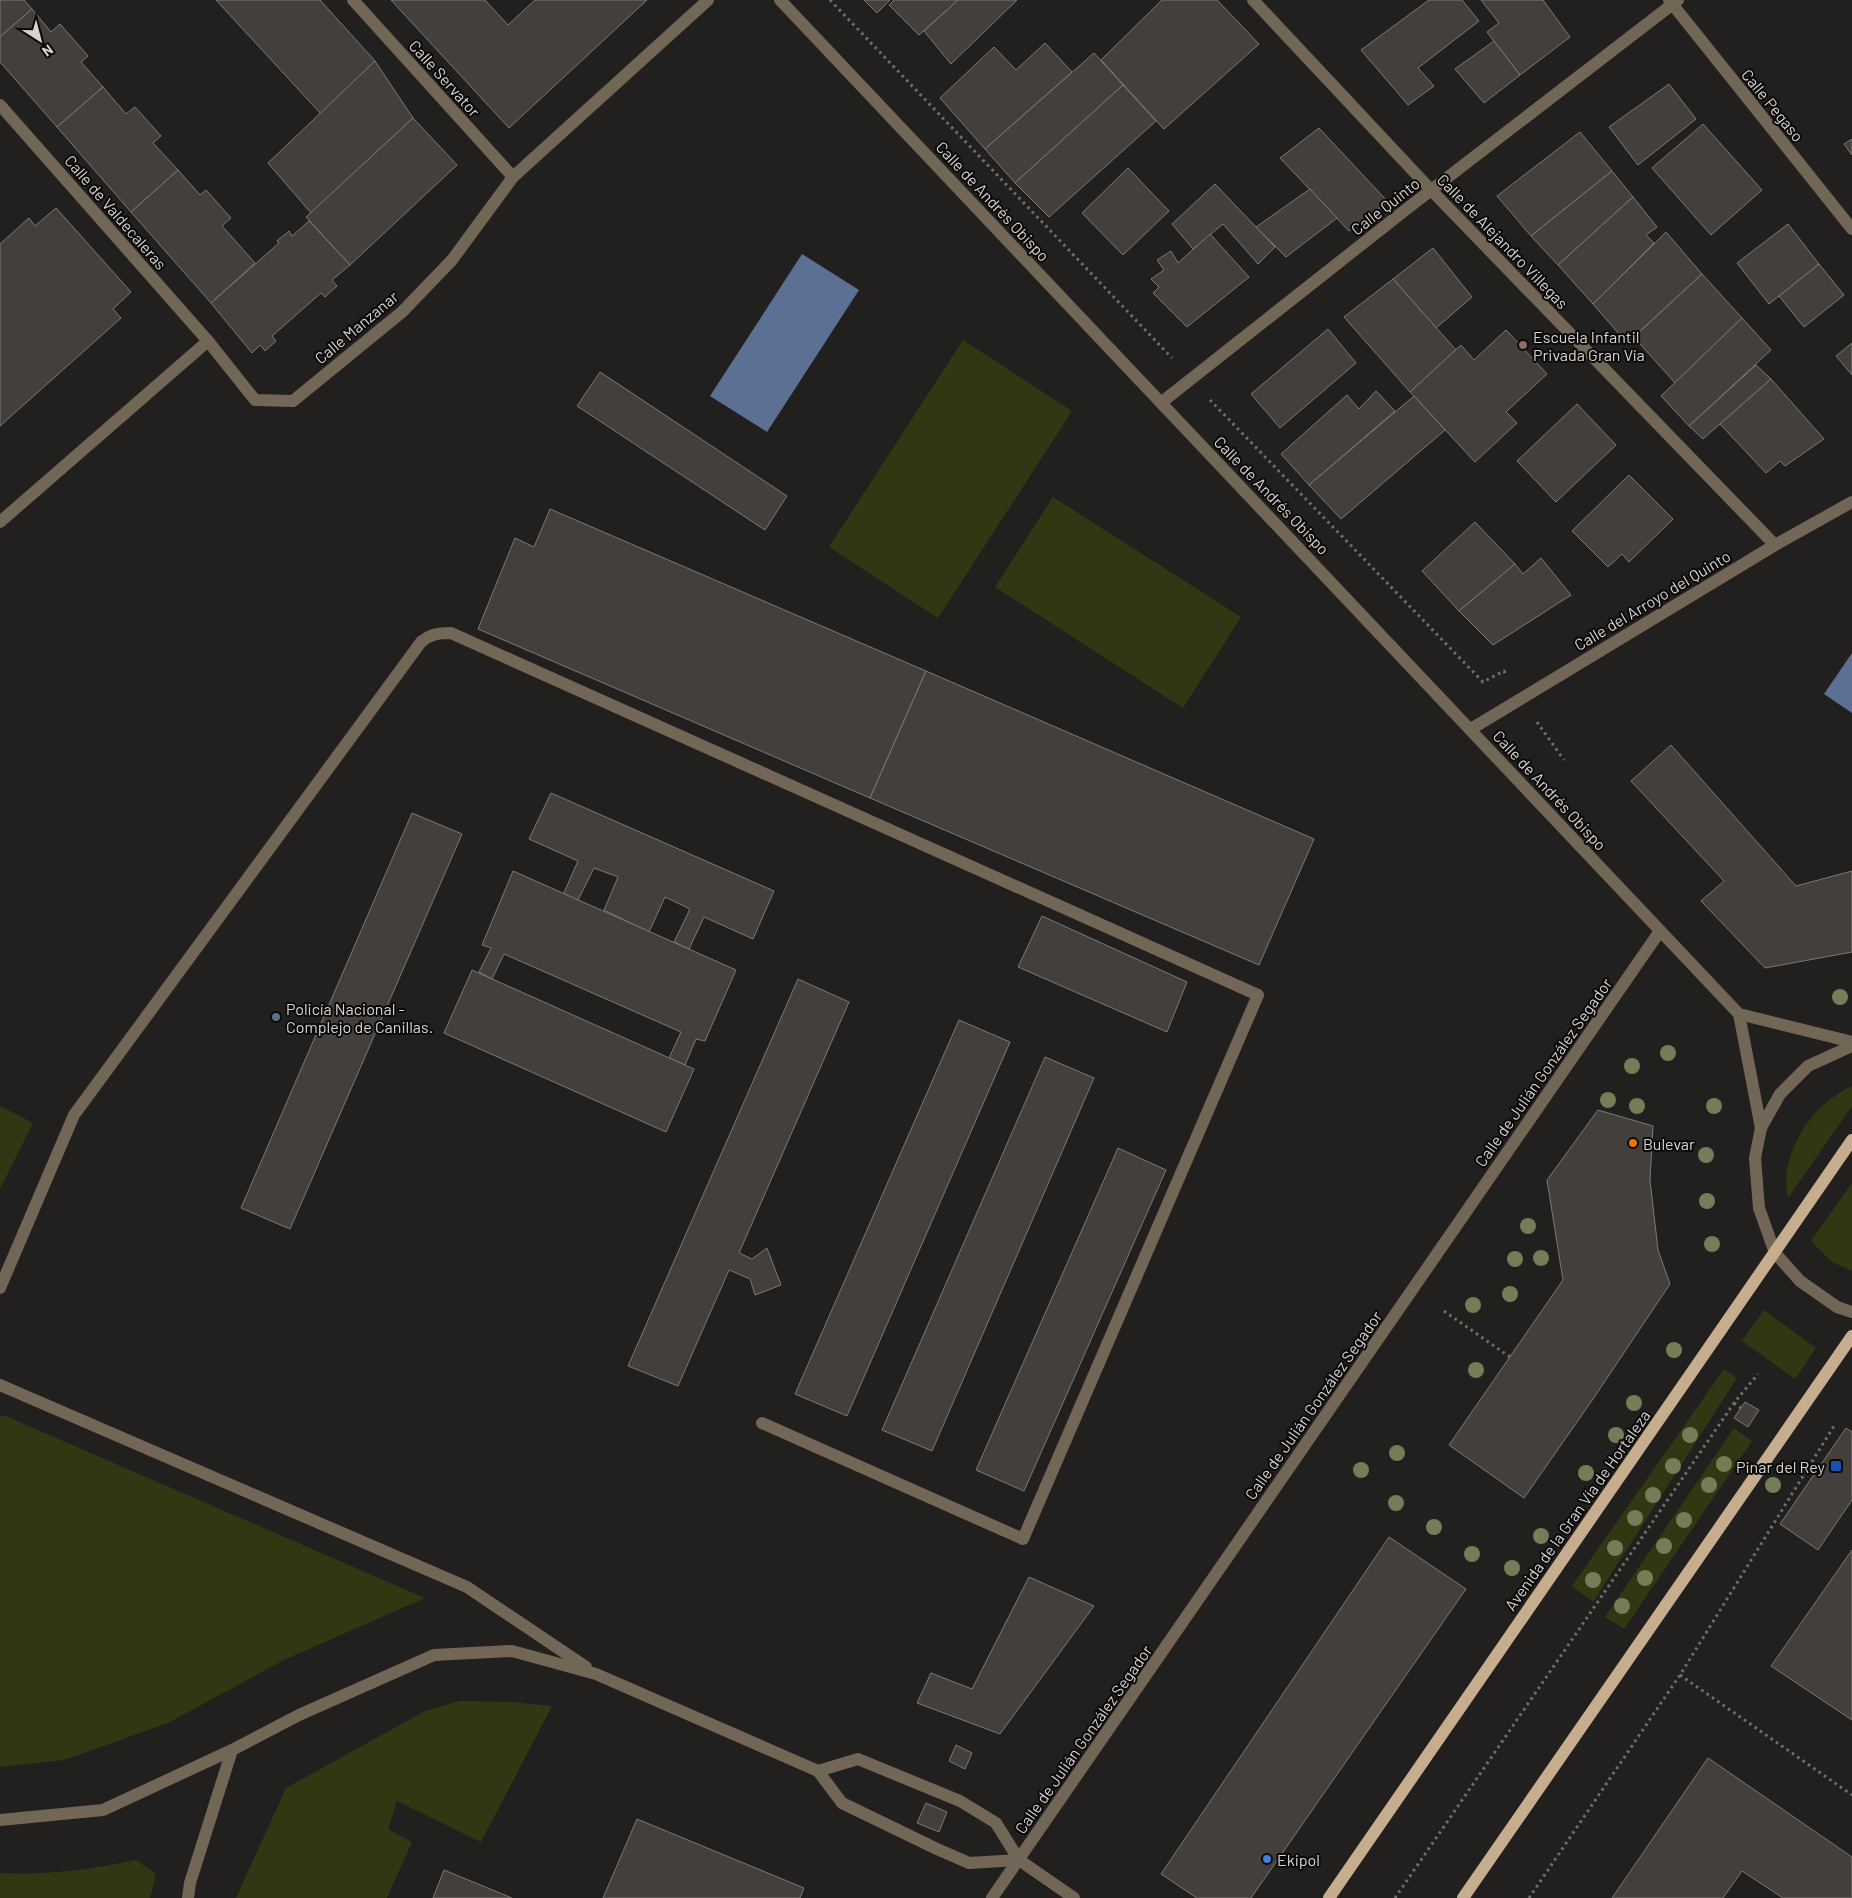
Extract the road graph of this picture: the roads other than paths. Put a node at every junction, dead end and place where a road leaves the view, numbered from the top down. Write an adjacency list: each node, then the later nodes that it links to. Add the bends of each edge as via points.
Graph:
1 (353, 0): 7 (street, Calle Servator)
2 (708, 0): 7 (street, Calle Manzanar)
3 (780, 0): 11 (street, Calle de Andrés Obispo)
4 (1253, 0): 8 (street, Calle de Alejandro Villegas)
5 (1673, 1): 8 (street, Calle Quinto); 9 (street, Calle Pegaso)
6 (0, 105): 10 (street, Calle de Valdecaleras)
7 (513, 177): 10 (street, Calle Manzanar, via 452,260 402,312 292,401 255,400)
8 (1432, 190): 11 (street, Calle Quinto); 14 (street, Calle de Alejandro Villegas)
9 (1852, 229)
10 (208, 341): 13 (street)
11 (1162, 402): 15 (street, Calle de Andrés Obispo)
12 (1852, 502): 14 (street, Calle del Arroyo del Quinto)
13 (0, 522)
14 (1775, 545): 15 (street, Calle del Arroyo del Quinto)
15 (1471, 729): 16 (street, Calle de Andrés Obispo)
16 (1660, 931): 17 (street, Calle de Andrés Obispo); 32 (street, Calle de Julián González Segador)
17 (1739, 1014): 18 (street); 20 (street)
18 (1852, 1042)
19 (1852, 1046): 20 (street, via 1808,1066 1780,1094)
20 (1761, 1128): 22 (street, via 1755,1158 1759,1208)
21 (1852, 1140): 22 (main road, Avenida de la Gran Vía de Hortaleza)
22 (1775, 1253): 24 (street, via 1800,1281 1837,1307); 36 (main road, Avenida de la Gran Vía de Hortaleza)
23 (0, 1288): 27 (street, via 74,1115 421,642 439,632 451,633 1258,995 1022,1539)
24 (1852, 1312)
25 (1852, 1336): 37 (main road)
26 (0, 1385): 28 (street, via 467,1587)
27 (762, 1423)
28 (596, 1674): 29 (street, via 512,1651 434,1655 299,1715); 30 (street)
29 (232, 1750): 31 (street, via 103,1810); 33 (street)
30 (818, 1770): 32 (street, via 842,1803 937,1849 969,1863); 32 (street, via 858,1759 960,1801 996,1823)
31 (0, 1820)
32 (1018, 1860): 34 (street, Calle de Julián González Segador); 35 (street)
33 (188, 1898)
34 (992, 1898)
35 (1074, 1898)
36 (1329, 1898)
37 (1463, 1898)

